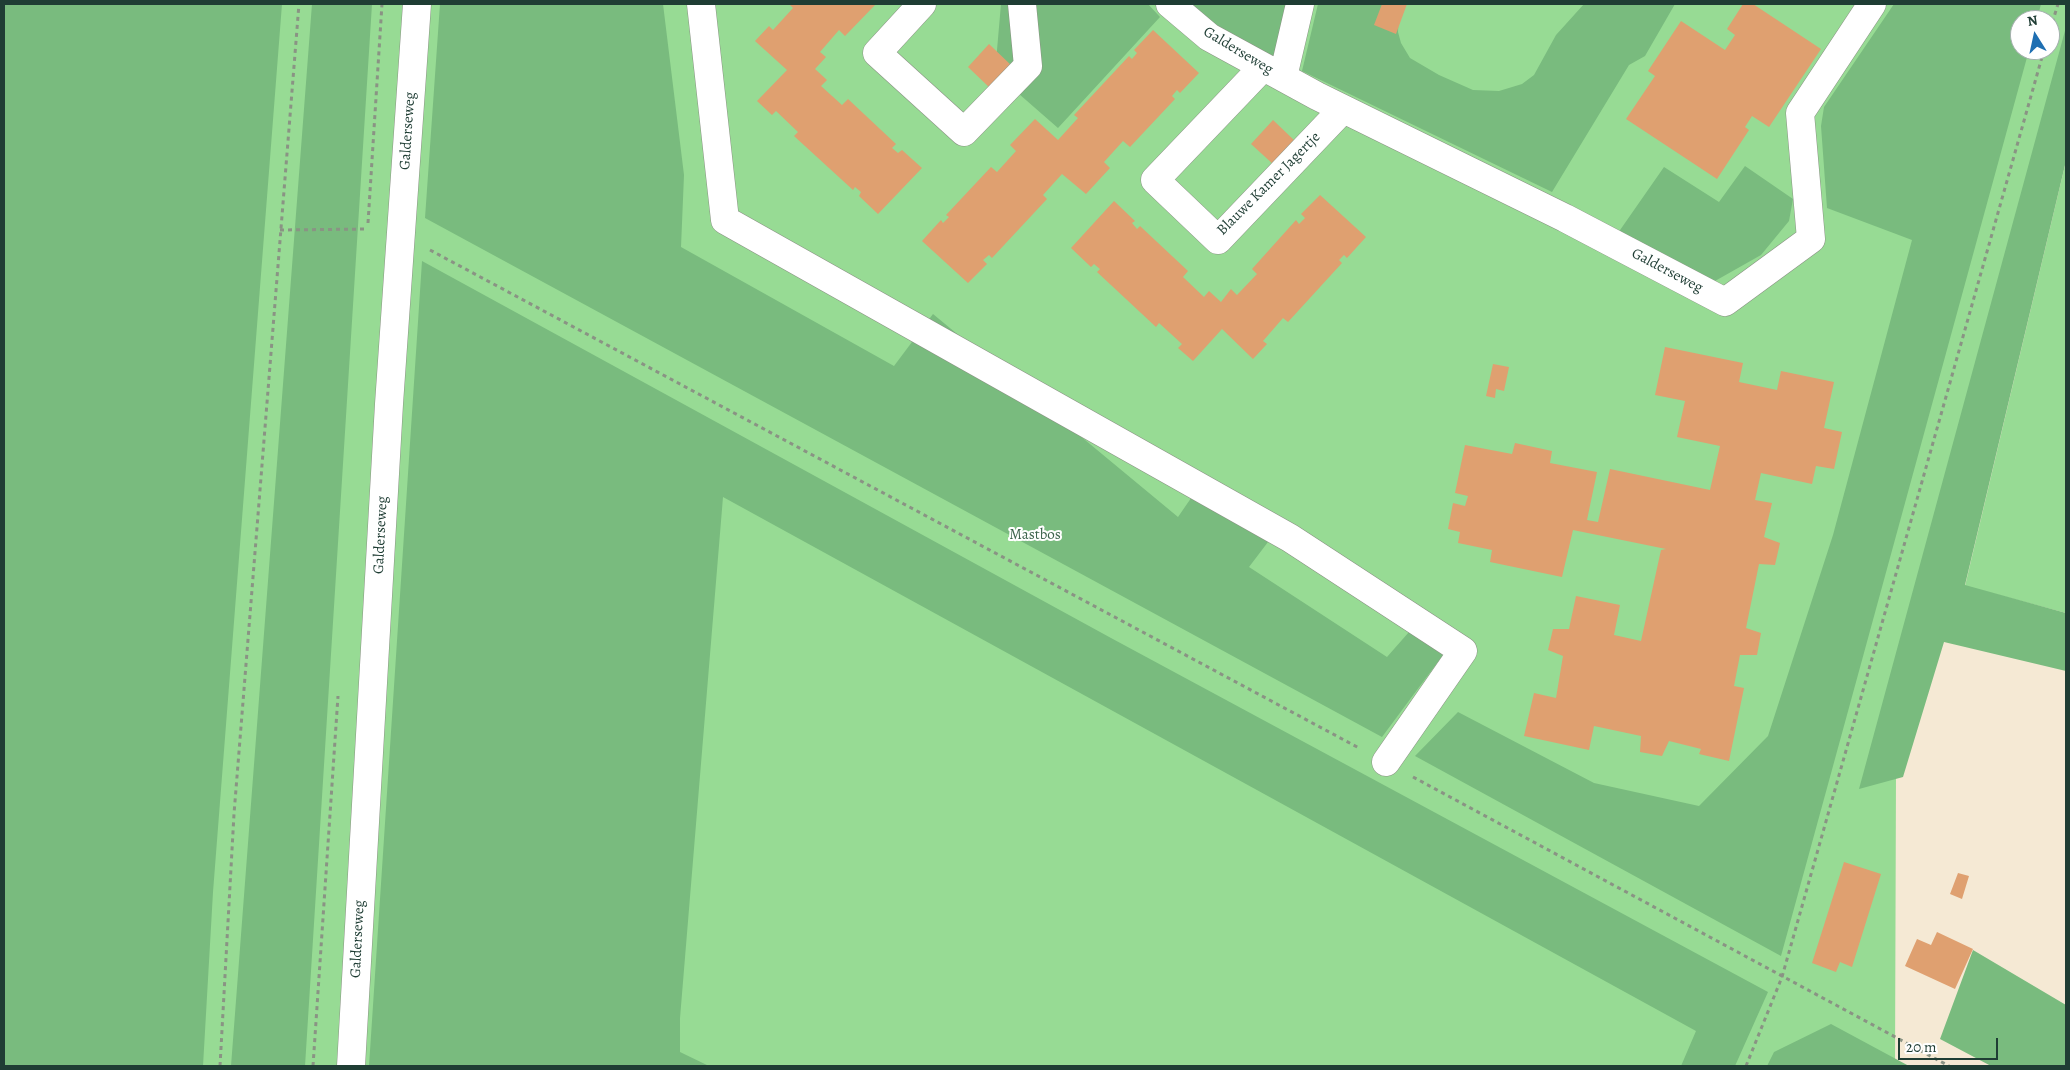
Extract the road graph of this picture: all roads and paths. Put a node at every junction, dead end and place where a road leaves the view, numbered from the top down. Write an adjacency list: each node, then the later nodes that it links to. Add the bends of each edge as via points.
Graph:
1 (299, 4): 13 (path)
2 (417, 4): 14 (street, Galderseweg)
3 (701, 4): 15 (street, via 725,220 1290,538 1463,651)
4 (922, 4): 5 (street, via 877,53 964,132 1028,66)
5 (1022, 4)
6 (1170, 4): 10 (street, Galderseweg, via 1209,37)
7 (1300, 4): 10 (street, Galderseweg)
8 (1872, 4): 11 (street, Galderseweg, via 1800,113 1811,239 1725,302 1565,218)
9 (2041, 60): 16 (path)
10 (1273, 72): 11 (street, Galderseweg); 11 (street, Blauwe Kamer Jagertje, via 1155,180 1218,240)
11 (1343, 109)
12 (368, 229): 13 (path)
13 (280, 230): 17 (path, via 234,814)
14 (401, 234): 15 (path); 18 (street, Galderseweg)
15 (1386, 762): 16 (path)
16 (1782, 977): 19 (path); 20 (path)
17 (220, 1066)
18 (351, 1066)
19 (1746, 1066)
20 (1949, 1066)

